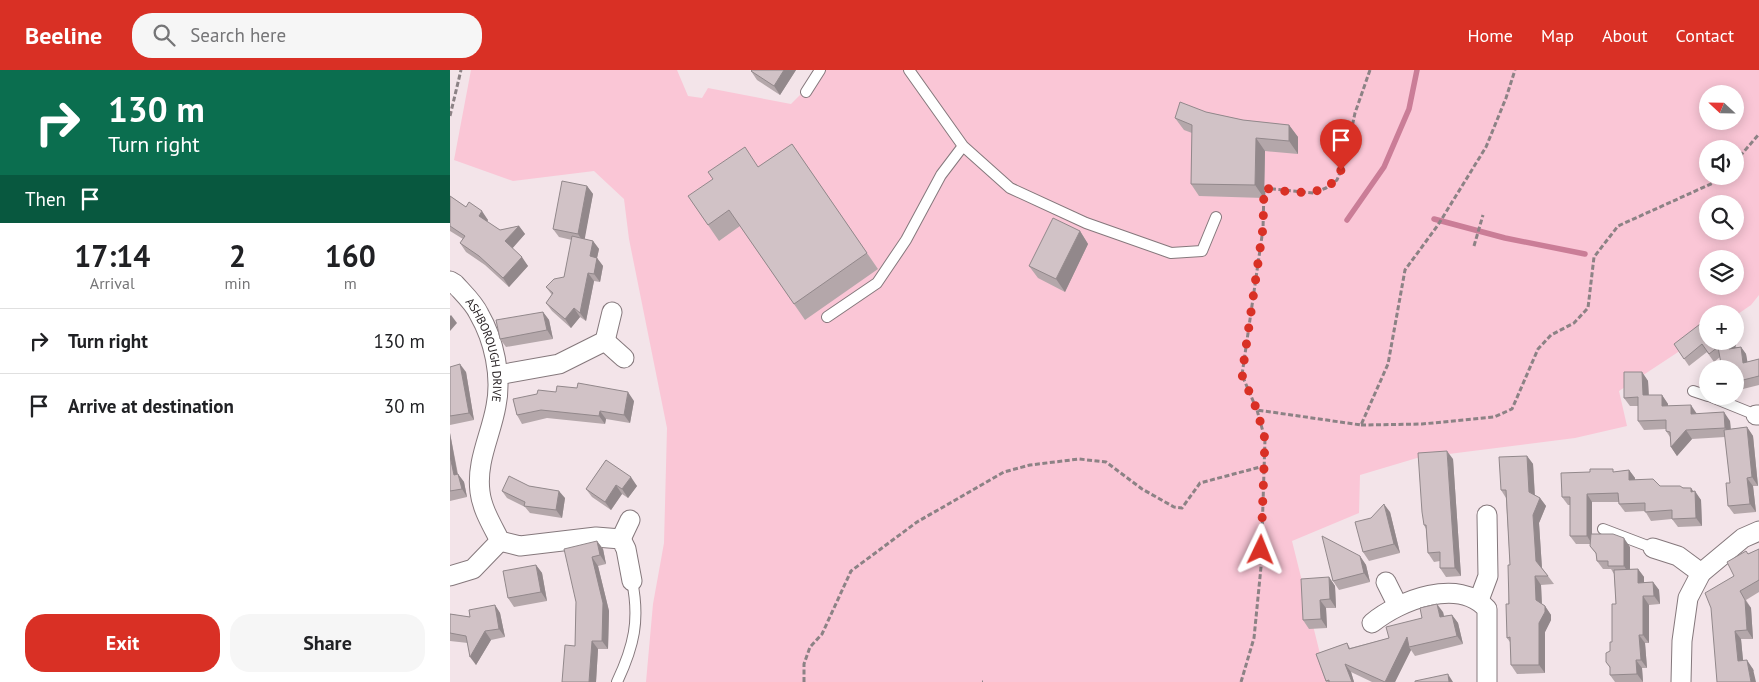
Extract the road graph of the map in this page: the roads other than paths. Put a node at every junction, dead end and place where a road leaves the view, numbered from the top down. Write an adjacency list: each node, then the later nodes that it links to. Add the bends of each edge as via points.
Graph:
1 (820, 70): 3 (lane)
2 (909, 70): 4 (lane)
3 (806, 92)
4 (963, 146): 5 (lane, via 1010,188 1086,223 1171,252 1202,251); 8 (lane, via 941,175 906,240 876,283)
5 (1216, 217)
6 (450, 282): 11 (street, ASHBOROUGH DRIVE, via 456,284 479,313 491,342)
7 (612, 312): 9 (street)
8 (827, 317)
9 (605, 341): 10 (street); 11 (street, via 559,364)
10 (624, 358)
11 (498, 375): 21 (street, ASHBOROUGH DRIVE, via 496,406 480,462 480,492)
12 (1692, 391): 13 (lane)
13 (1699, 393)
14 (1732, 405): 15 (lane)
15 (1758, 415)
16 (1487, 516): 27 (street, via 1488,576)
17 (630, 520): 20 (street)
18 (1603, 529): 22 (lane)
19 (1759, 531): 23 (street, via 1743,538)
20 (621, 539): 21 (street, via 596,536 520,546); 25 (street)
21 (500, 541): 24 (street, via 473,568)
22 (1653, 548): 23 (street, via 1678,556)
23 (1700, 573): 32 (street, via 1688,598)
24 (450, 576)
25 (632, 581): 30 (lane, via 637,617)
26 (1386, 582): 28 (street)
27 (1479, 600): 28 (street, via 1469,595 1443,594 1423,596); 31 (street, via 1487,608)
28 (1398, 606): 29 (street)
29 (1372, 623)
30 (617, 682)
31 (1487, 682)
32 (1681, 682)

